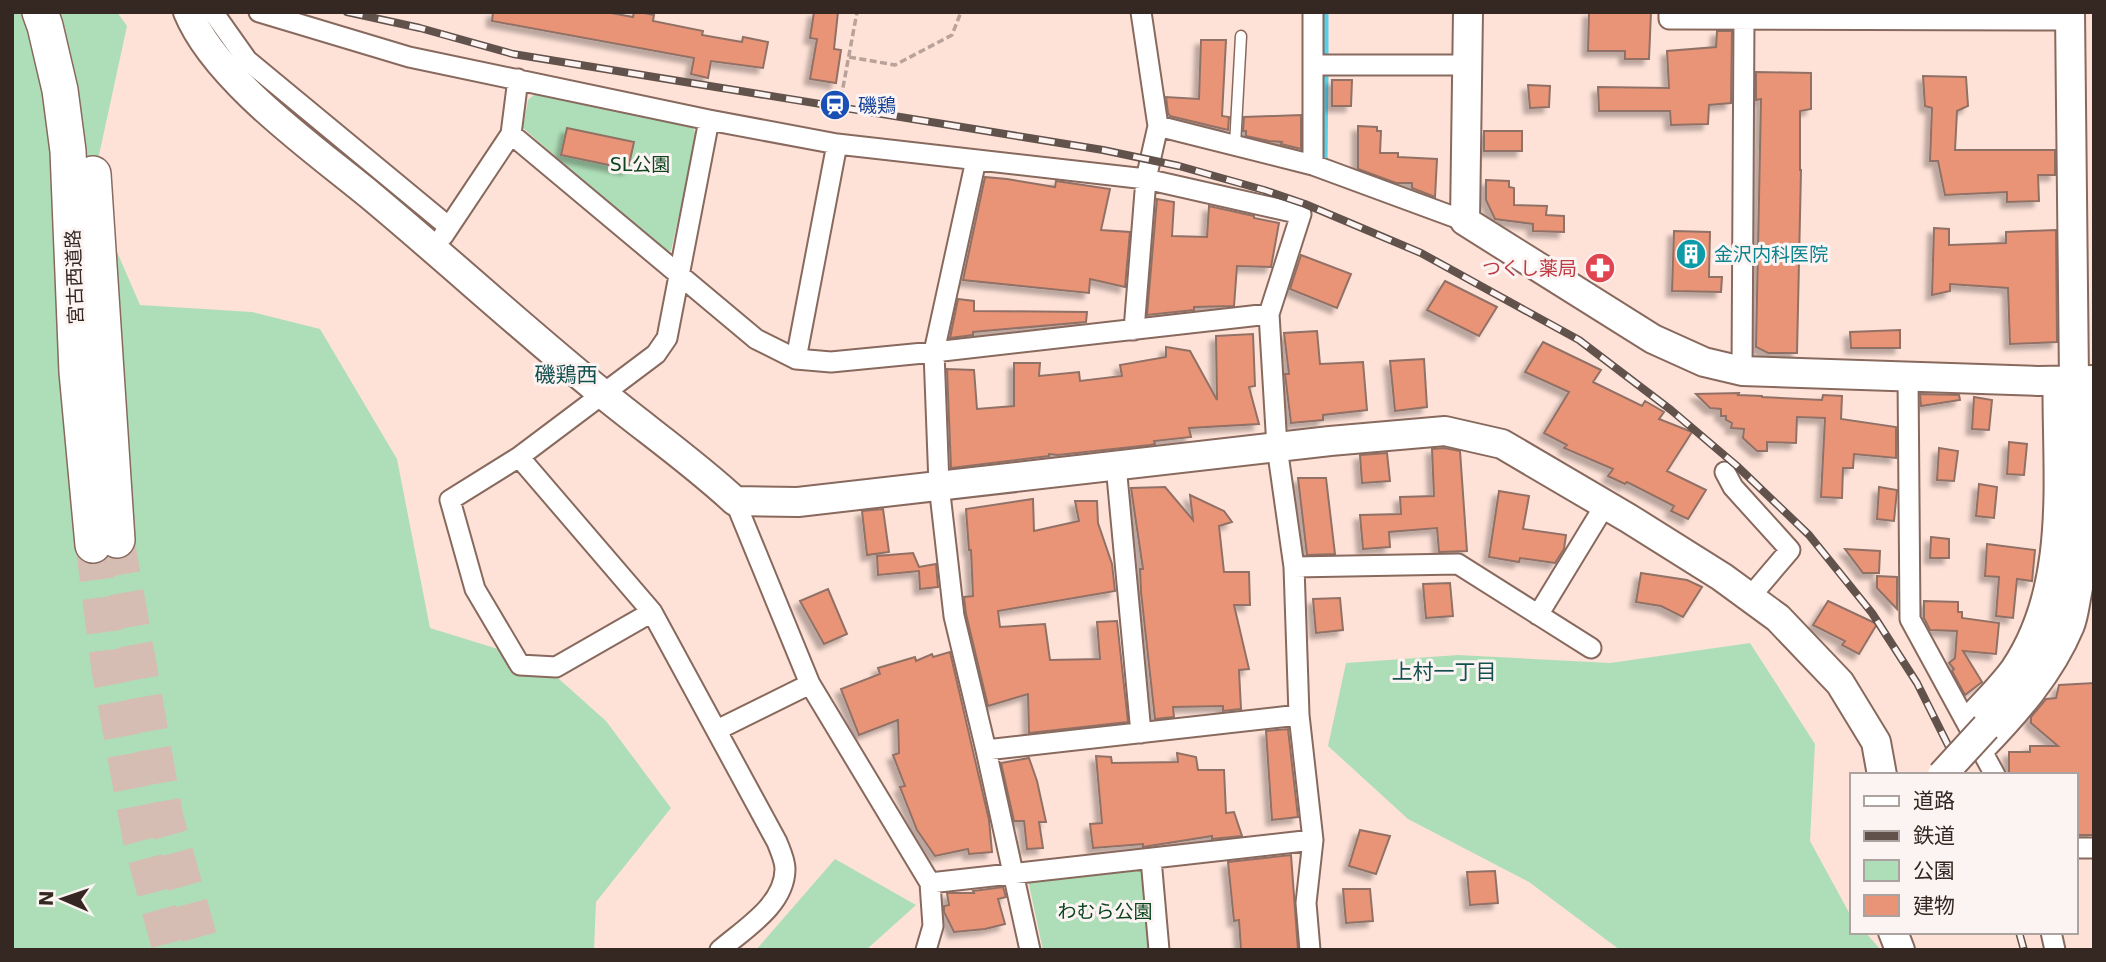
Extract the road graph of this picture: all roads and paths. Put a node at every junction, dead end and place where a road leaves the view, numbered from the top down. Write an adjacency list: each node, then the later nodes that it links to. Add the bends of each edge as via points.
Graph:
1 (40, 12): 2 (highway, 宮古西道路, via 60,90 68,151 77,372 105,543 92,149)
2 (66, 12)
3 (259, 12): 17 (street, via 409,57)
4 (857, 12): 14 (path)
5 (961, 12): 14 (path, via 953,35 895,65)
6 (1141, 12): 20 (street)
7 (1313, 12): 15 (street)
8 (1468, 12): 16 (street)
9 (1669, 12): 12 (street, via 1669,19)
10 (2070, 16): 12 (street); 36 (street)
11 (198, 17): 28 (street, via 220,62 253,97)
12 (1744, 19): 34 (street)
13 (1241, 36): 23 (lane)
14 (849, 57): 18 (path)
15 (1313, 65): 16 (street); 25 (street)
16 (1468, 65): 27 (street)
17 (519, 79): 19 (street); 21 (street)
18 (841, 98)
19 (709, 120): 22 (street); 29 (street)
20 (1158, 126): 23 (street); 26 (street)
21 (511, 134): 28 (street); 29 (street)
22 (837, 144): 24 (street); 33 (street)
23 (1235, 145): 25 (street)
24 (976, 160): 26 (street); 32 (street)
25 (1313, 165): 27 (street)
26 (1146, 179): 30 (street, via 1301,214); 31 (street)
27 (1465, 221): 34 (street, via 1653,339 1704,362)
28 (442, 238): 37 (street)
29 (681, 274): 33 (street, via 756,339); 37 (street, via 667,338 656,354)
30 (1269, 314): 31 (street); 38 (street)
31 (1133, 330): 32 (street)
32 (934, 352): 33 (street, via 831,362); 42 (street)
33 (796, 359)
34 (1742, 371): 35 (street)
35 (1908, 376): 36 (street); 54 (street, via 1910,619)
36 (2078, 386): 54 (street, via 2072,544 2056,611 2034,669)
37 (603, 394): 39 (street); 43 (street)
38 (1277, 447): 40 (street); 44 (street, via 1445,431 1502,444); 45 (street)
39 (519, 457): 47 (street); 47 (street, via 450,500 475,589 520,665 556,667)
40 (1116, 465): 42 (street); 53 (street)
41 (1725, 472): 46 (street, via 1790,550)
42 (939, 485): 43 (street, via 798,502); 55 (street, via 954,616)
43 (735, 501): 50 (street)
44 (1605, 505): 46 (street); 48 (street)
45 (1294, 567): 48 (street, via 1458,564); 51 (street)
46 (1749, 597): 56 (street, via 1778,618 1840,683 1876,742)
47 (652, 612): 52 (street)
48 (1538, 615): 49 (street)
49 (1591, 648)
50 (810, 684): 52 (street); 62 (street)
51 (1298, 715): 53 (street); 59 (street)
52 (717, 730): 63 (street, via 777,842 785,867 781,891)
53 (1141, 733): 55 (street)
54 (1978, 733): 57 (street, bridge); 58 (street)
55 (986, 750): 61 (street)
56 (1882, 773)
57 (1944, 773)
58 (1994, 773)
59 (1313, 840): 60 (street); 67 (street, via 1306,903)
60 (1151, 859): 61 (street); 66 (street)
61 (1014, 874): 62 (street); 65 (street)
62 (930, 883): 64 (street, via 933,926)
63 (720, 950)
64 (926, 950)
65 (1030, 950)
66 (1160, 950)
67 (1310, 950)

